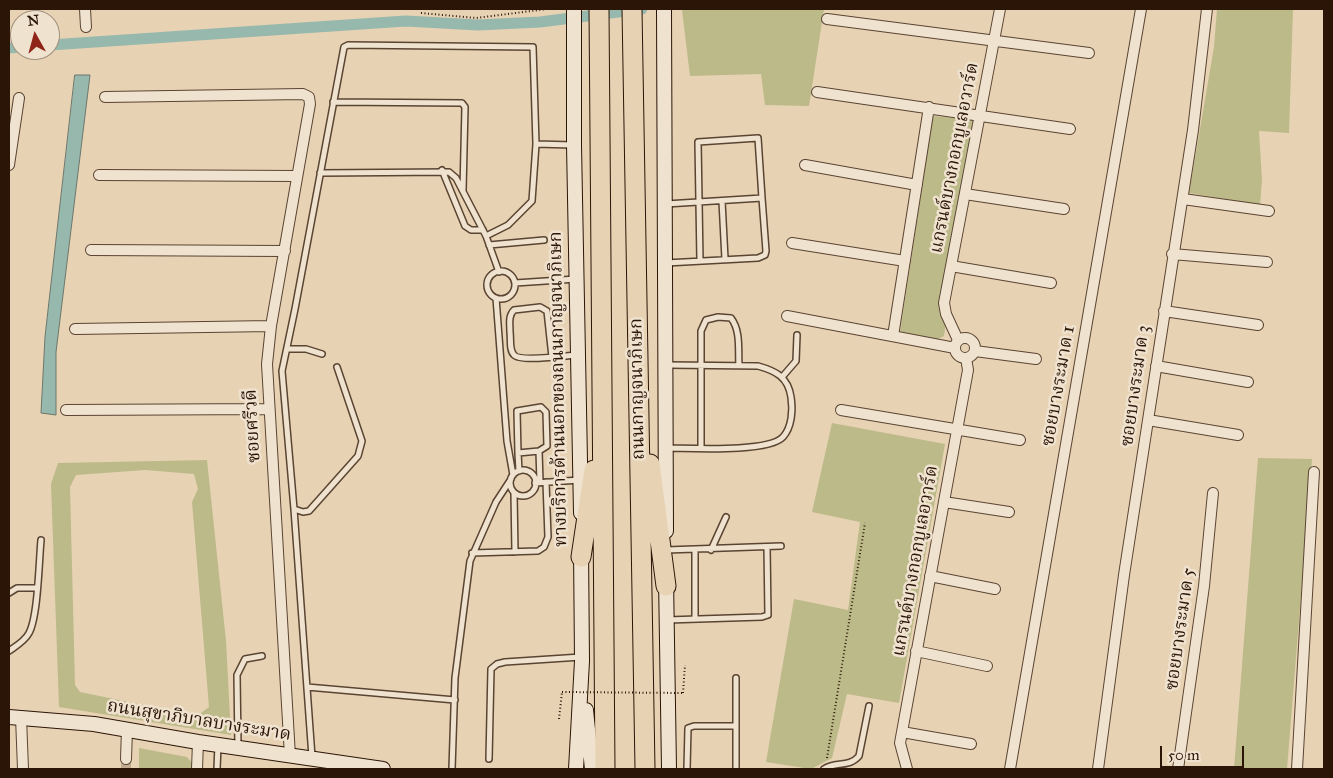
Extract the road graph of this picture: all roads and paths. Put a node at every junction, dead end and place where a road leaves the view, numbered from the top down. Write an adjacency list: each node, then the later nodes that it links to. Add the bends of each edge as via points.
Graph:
1 (85, 9): 12 (street)
2 (547, 9): 10 (path, via 476,18)
3 (574, 9): 23 (main road, ทางบริการด้านนอกของถนนกาญจนาภิเษก)
4 (600, 9): 85 (highway, ถนนกาญจนาภิเษก)
5 (632, 9): 79 (highway, ถนนกาญจนาภิเษก)
6 (664, 9): 37 (main road)
7 (1000, 9): 13 (street, แกรนด์บางกอกบูเลอวาร์ด)
8 (1141, 9): 161 (street, ซอยบางระมาด 1)
9 (1207, 9): 34 (street, ซอยบางระมาด 3)
10 (421, 13)
11 (827, 19): 13 (street)
12 (86, 26)
13 (994, 41): 14 (street); 20 (street, แกรนด์บางกอกบูเลอวาร์ด)
14 (1088, 53)
15 (817, 92): 19 (street)
16 (105, 97): 29 (street, ซอยศรีวดี, via 303,94 309,97 310,104)
17 (19, 98): 24 (street)
18 (333, 102): 22 (lane, via 342,50 348,45 533,47); 27 (lane); 31 (lane, via 462,103 465,107)
19 (929, 107): 20 (street); 30 (street)
20 (980, 114): 21 (street); 32 (street, แกรนด์บางกอกบูเลอวาร์ด)
21 (1070, 129)
22 (536, 144): 23 (lane); 41 (lane, via 532,201 508,225)
23 (574, 145): 55 (main road, ทางบริการด้านนอกของถนนกาญจนาภิเษก)
24 (9, 165)
25 (805, 165): 30 (street)
26 (442, 170): 27 (lane); 31 (lane, via 455,176); 40 (lane, via 465,226 471,230)
27 (320, 173): 67 (lane)
28 (99, 175): 29 (street)
29 (297, 176): 46 (street, ซอยศรีวดี)
30 (917, 185): 50 (street)
31 (463, 191): 40 (lane)
32 (965, 194): 38 (street); 53 (street, แกรนด์บางกอกบูเลอวาร์ด)
33 (762, 198): 35 (lane); 36 (lane, via 758,138 698,142); 48 (lane, via 765,255)
34 (1183, 199): 39 (street); 47 (street, ซอยบางระมาด 3)
35 (722, 200): 36 (lane); 48 (lane)
36 (699, 202): 37 (lane); 49 (lane)
37 (665, 204): 51 (main road)
38 (1064, 209)
39 (1269, 211)
40 (483, 230): 41 (lane)
41 (486, 236): 44 (lane)
42 (544, 240): 44 (lane)
43 (792, 243): 50 (street)
44 (490, 245): 54 (lane)
45 (91, 250): 46 (street)
46 (285, 251): 61 (street, ซอยศรีวดี)
47 (1172, 254): 52 (street); 59 (street, ซอยบางระมาด 3)
48 (725, 259): 49 (lane)
49 (700, 261): 51 (lane)
50 (905, 261): 65 (street)
51 (666, 262): 74 (main road)
52 (1267, 262)
53 (951, 266): 57 (street); 66 (street, แกรนด์บางกอกบูเลอวาร์ด, via 944,303)
54 (499, 272): 56 (lane, via 508,274); 58 (lane, via 491,276 488,284 489,292)
55 (576, 278): 56 (lane); 70 (main road, ทางบริการด้านนอกของถนนกาญจนาภิเษก)
56 (514, 283): 58 (lane, via 509,297)
57 (1051, 283)
58 (496, 298): 96 (lane)
59 (1164, 311): 62 (street); 76 (street, ซอยบางระมาด 3)
60 (787, 316): 65 (street)
61 (272, 326): 63 (street); 82 (street, ซอยศรีวดี, via 267,364)
62 (1258, 326)
63 (75, 329)
64 (797, 335): 80 (lane, via 796,361)
65 (893, 336): 66 (street)
66 (957, 344): 68 (street, via 964,337 971,339); 72 (street, via 959,356)
67 (288, 349): 69 (lane, via 306,349); 102 (lane, via 282,372)
68 (975, 350): 72 (street); 73 (street)
69 (322, 354)
70 (577, 355): 71 (lane); 97 (main road, ทางบริการด้านนอกของถนนกาญจนาภิเษก)
71 (552, 357): 71 (lane, via 547,311 540,307 514,310 510,319 514,356)
72 (966, 358): 87 (street, แกรนด์บางกอกบูเลอวาร์ด, via 968,370)
73 (1036, 359)
74 (667, 365): 78 (lane); 90 (main road)
75 (739, 366): 78 (lane); 78 (lane, via 738,329 731,318 725,317 706,320 702,324); 80 (lane, via 758,366)
76 (1156, 366): 81 (street); 86 (street, ซอยบางระมาด 3)
77 (337, 367): 102 (lane, via 362,447 358,456 309,511)
78 (701, 367): 91 (lane)
79 (638, 373): 116 (highway); 155 (highway, ถนนกาญจนาภิเษก)
80 (783, 376): 91 (lane, via 793,410 790,424 782,437 754,447)
81 (1248, 382)
82 (268, 408): 83 (street); 142 (street, ซอยศรีวดี)
83 (66, 410)
84 (841, 410): 87 (street)
85 (603, 411): 114 (highway); 154 (highway, ถนนกาญจนาภิเษก)
86 (1148, 420): 88 (street); 162 (street, ซอยบางระมาด 3)
87 (957, 430): 89 (street); 101 (street, แกรนด์บางกอกบูเลอวาร์ด)
88 (1238, 435)
89 (1020, 440)
90 (665, 448): 91 (lane); 109 (main road)
91 (701, 448)
92 (539, 452): 93 (lane); 93 (lane, via 547,446 546,412 541,407 517,411); 98 (lane)
93 (518, 453): 94 (lane)
94 (519, 471): 96 (lane); 98 (lane, via 532,474)
95 (1314, 472): 164 (street)
96 (512, 477): 99 (lane, via 510,487); 113 (lane, via 496,502)
97 (580, 480): 98 (lane); 114 (main road, ทางบริการด้านนอกของถนนกาญจนาภิเษก)
98 (541, 482): 99 (lane, via 528,494 520,496); 112 (lane, via 546,545 538,551)
99 (514, 492): 112 (lane)
100 (1213, 493): 163 (street, ซอยบางระมาด 5, via 1204,586)
101 (944, 502): 103 (street); 115 (street, แกรนด์บางกอกบูเลอวาร์ด)
102 (294, 509): 130 (lane)
103 (1009, 512)
104 (726, 517): 111 (lane)
105 (864, 523): 146 (path)
106 (41, 540): 117 (lane)
107 (781, 546): 108 (lane)
108 (767, 547): 111 (lane); 120 (lane, via 768,615)
109 (666, 550): 110 (lane); 116 (main road)
110 (695, 550): 111 (lane); 120 (lane)
111 (712, 550)
112 (515, 552): 113 (lane)
113 (472, 553): 131 (lane)
114 (581, 557): 125 (main road, ทางบริการด้านนอกของถนนกาญจนาภิเษก)
115 (930, 576): 118 (street); 123 (street, แกรนด์บางกอกบูเลอวาร์ด)
116 (666, 586): 121 (main road)
117 (37, 588): 119 (lane, via 17,588); 122 (lane, via 30,633)
118 (995, 589)
119 (9, 593)
120 (695, 619): 121 (lane)
121 (666, 620): 129 (main road)
122 (9, 651)
123 (916, 651): 127 (street); 137 (street, แกรนด์บางกอกบูเลอวาร์ด)
124 (262, 656): 141 (lane, via 245,659 237,676)
125 (582, 659): 144 (lane, via 505,662 491,669); 152 (main road, ทางบริการด้านนอกของถนนกาญจนาภิเษก); 153 (main road)
126 (685, 665): 134 (path, bridge, via 682,693 562,692)
127 (987, 666)
128 (736, 678): 135 (lane)
129 (667, 682): 156 (main road); 157 (main road)
130 (307, 687): 131 (lane); 145 (lane)
131 (454, 700): 151 (lane)
132 (869, 706): 146 (lane, via 859,756 847,764)
133 (15, 717): 136 (main road, ถนนสุขาภิบาลบางระมาด, via 59,719); 147 (street)
134 (559, 719)
135 (736, 726): 158 (lane, via 688,728); 159 (lane)
136 (127, 729): 138 (main road, ถนนสุขาภิบาลบางระมาด); 143 (street)
137 (902, 732): 139 (street); 160 (street, แกรนด์บางกอกบูเลอวาร์ด, via 900,743)
138 (198, 742): 140 (main road, ถนนสุขาภิบาลบางระมาด); 148 (street)
139 (971, 744)
140 (218, 745): 141 (main road, ถนนสุขาภิบาลบางระมาด); 149 (lane)
141 (238, 748): 142 (main road, ถนนสุขาภิบาลบางระมาด)
142 (290, 756): 145 (main road, ถนนสุขาภิบาลบางระมาด)
143 (126, 759)
144 (489, 759)
145 (318, 762): 150 (main road, ถนนสุขาภิบาลบางระมาด)
146 (824, 768)
147 (22, 769)
148 (197, 769)
149 (217, 769)
150 (383, 769)
151 (452, 769)
152 (576, 769)
153 (592, 769)
154 (605, 769)
155 (644, 769)
156 (661, 769)
157 (669, 769)
158 (687, 769)
159 (736, 769)
160 (907, 769)
161 (1010, 769)
162 (1098, 769)
163 (1178, 769)
164 (1297, 769)

